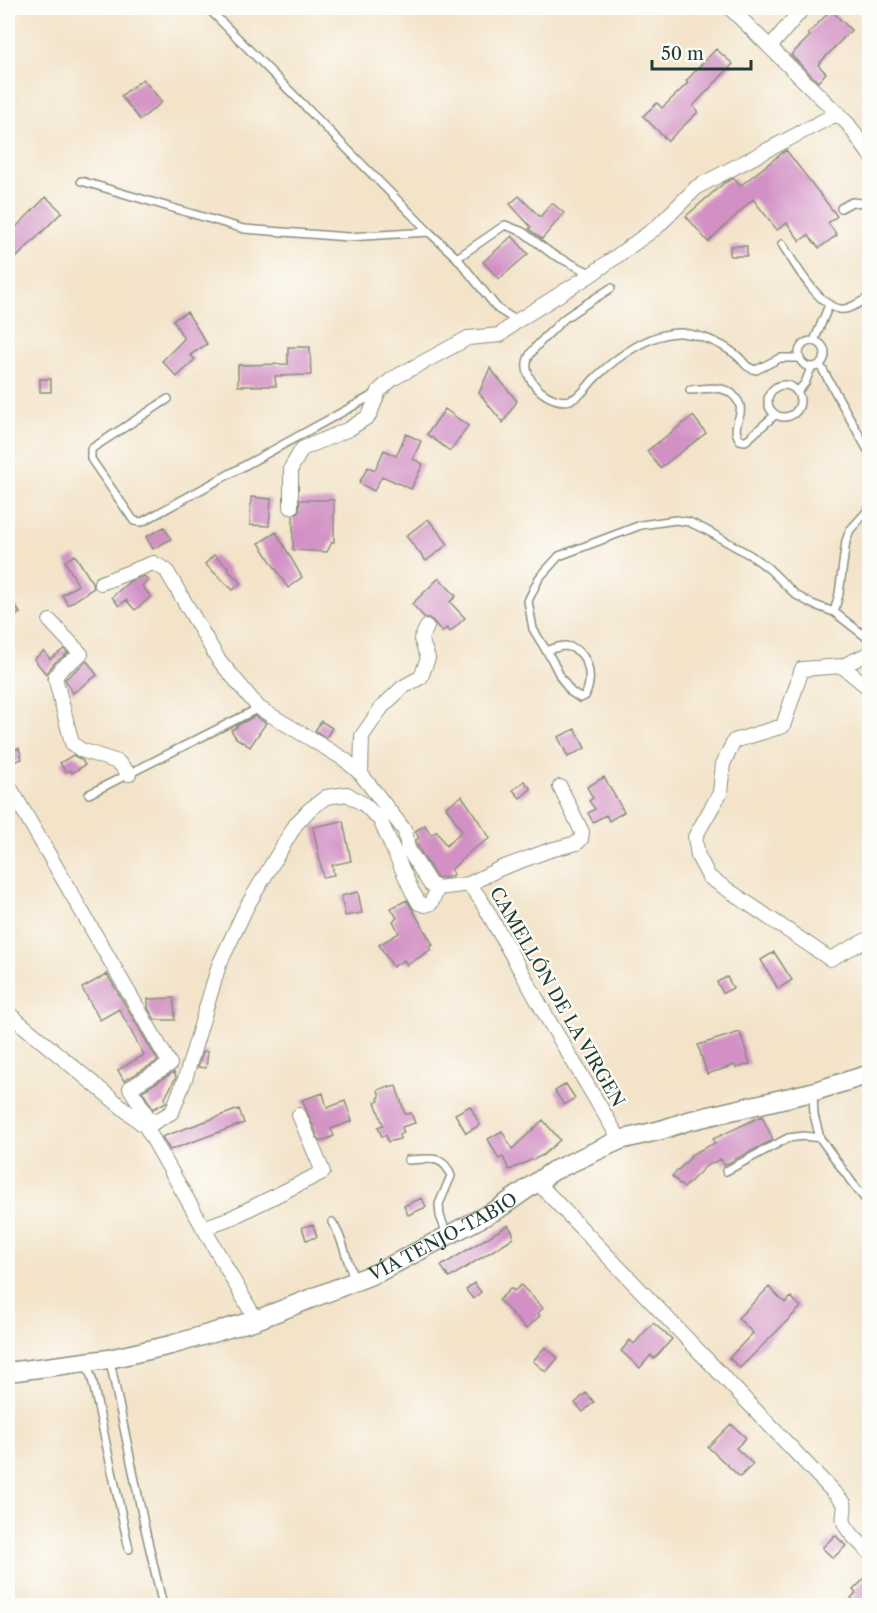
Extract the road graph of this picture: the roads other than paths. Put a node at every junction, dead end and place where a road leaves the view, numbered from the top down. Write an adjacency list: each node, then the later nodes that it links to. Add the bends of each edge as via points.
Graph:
1 (208, 8): 10 (lane)
2 (730, 8): 4 (street)
3 (803, 8): 4 (street)
4 (770, 47): 5 (street)
5 (838, 113): 6 (street); 13 (street, via 697,187 657,227)
6 (870, 155)
7 (81, 181): 10 (lane, via 244,229 348,237)
8 (870, 204): 9 (lane, via 852,202)
9 (840, 208)
10 (429, 232): 12 (lane)
11 (782, 244): 16 (lane, via 808,284)
12 (457, 258): 13 (lane, via 505,225); 17 (lane, via 498,309)
13 (592, 274): 17 (street)
14 (611, 288): 19 (lane, via 564,319 534,348 527,362 529,377 546,394 570,400 582,394 618,357 656,336 679,333 703,337 720,344 746,367 756,370 780,358)
15 (870, 297): 16 (lane, via 841,310)
16 (829, 305): 18 (lane)
17 (517, 321): 23 (street, via 500,335 468,338 392,379)
18 (814, 341): 19 (lane, via 800,348); 20 (lane, via 825,351)
19 (799, 358): 21 (lane)
20 (820, 365): 21 (lane); 27 (lane)
21 (811, 368): 24 (lane)
22 (690, 390): 26 (lane, via 724,389 732,393 740,404 735,426 740,441 748,439)
23 (379, 392): 25 (lane, via 142,522 134,521 91,459 91,449); 28 (street, via 369,416 302,449 291,468)
24 (797, 392): 26 (lane, via 800,402 796,412 786,417); 26 (lane, via 783,385 772,390 768,400)
25 (168, 399)
26 (775, 415)
27 (870, 454)
28 (291, 507)
29 (870, 508): 31 (lane, via 850,530 846,541)
30 (101, 583): 39 (street, via 153,563 166,570 218,659)
31 (834, 612): 34 (lane); 35 (lane, via 795,595 767,567 731,543 689,522 676,520 641,525 559,556 539,578 528,601 533,629)
32 (50, 621): 40 (street, via 81,654 55,677 72,743 81,750 118,762)
33 (427, 627): 41 (street, via 421,639 428,658 421,677 403,687 382,708 362,736)
34 (870, 640)
35 (546, 651): 35 (lane, via 562,646 580,652 590,672 585,696 580,698 571,692)
36 (870, 653): 37 (street)
37 (842, 666): 38 (street); 47 (street, via 802,669 783,726 734,741 723,764 720,793 695,837 698,856 709,877 830,959)
38 (870, 689)
39 (259, 708): 40 (lane); 41 (street, via 344,759)
40 (129, 774): 44 (lane)
41 (361, 774): 46 (street, via 405,831 408,849 430,884)
42 (8, 784): 52 (street, via 170,1064 130,1088)
43 (560, 787): 45 (street, via 582,832 581,839 499,868)
44 (89, 794)
45 (469, 884): 46 (street, CAMELLÓN DE LA VIRGEN); 54 (street, CAMELLÓN DE LA VIRGEN)
46 (438, 888): 52 (street, via 431,903 419,903 380,820 347,794 326,797 309,810 296,824 247,906 219,965 172,1112)
47 (870, 938)
48 (8, 1013): 52 (street)
49 (870, 1074): 50 (main road, VÍA TENJO-TABIO)
50 (813, 1092): 53 (lane); 54 (main road, VÍA TENJO-TABIO)
51 (298, 1115): 60 (street, via 323,1172)
52 (149, 1126): 60 (street)
53 (820, 1138): 56 (lane, via 788,1138); 58 (lane)
54 (620, 1140): 57 (main road, VÍA TENJO-TABIO)
55 (408, 1161): 61 (lane, via 431,1159 448,1168 450,1176 439,1204)
56 (726, 1171)
57 (537, 1182): 61 (main road, VÍA TENJO-TABIO); 68 (street, via 844,1503 845,1525)
58 (870, 1205)
59 (332, 1222): 62 (lane, via 339,1231)
60 (203, 1228): 63 (street)
61 (448, 1236): 62 (main road, VÍA TENJO-TABIO)
62 (356, 1282): 63 (main road, VÍA TENJO-TABIO)
63 (256, 1320): 64 (main road, VÍA TENJO-TABIO)
64 (110, 1359): 65 (main road, VÍA TENJO-TABIO); 69 (lane)
65 (86, 1362): 66 (main road, VÍA TENJO-TABIO); 67 (lane)
66 (8, 1372)
67 (129, 1549)
68 (870, 1553)
69 (163, 1605)

